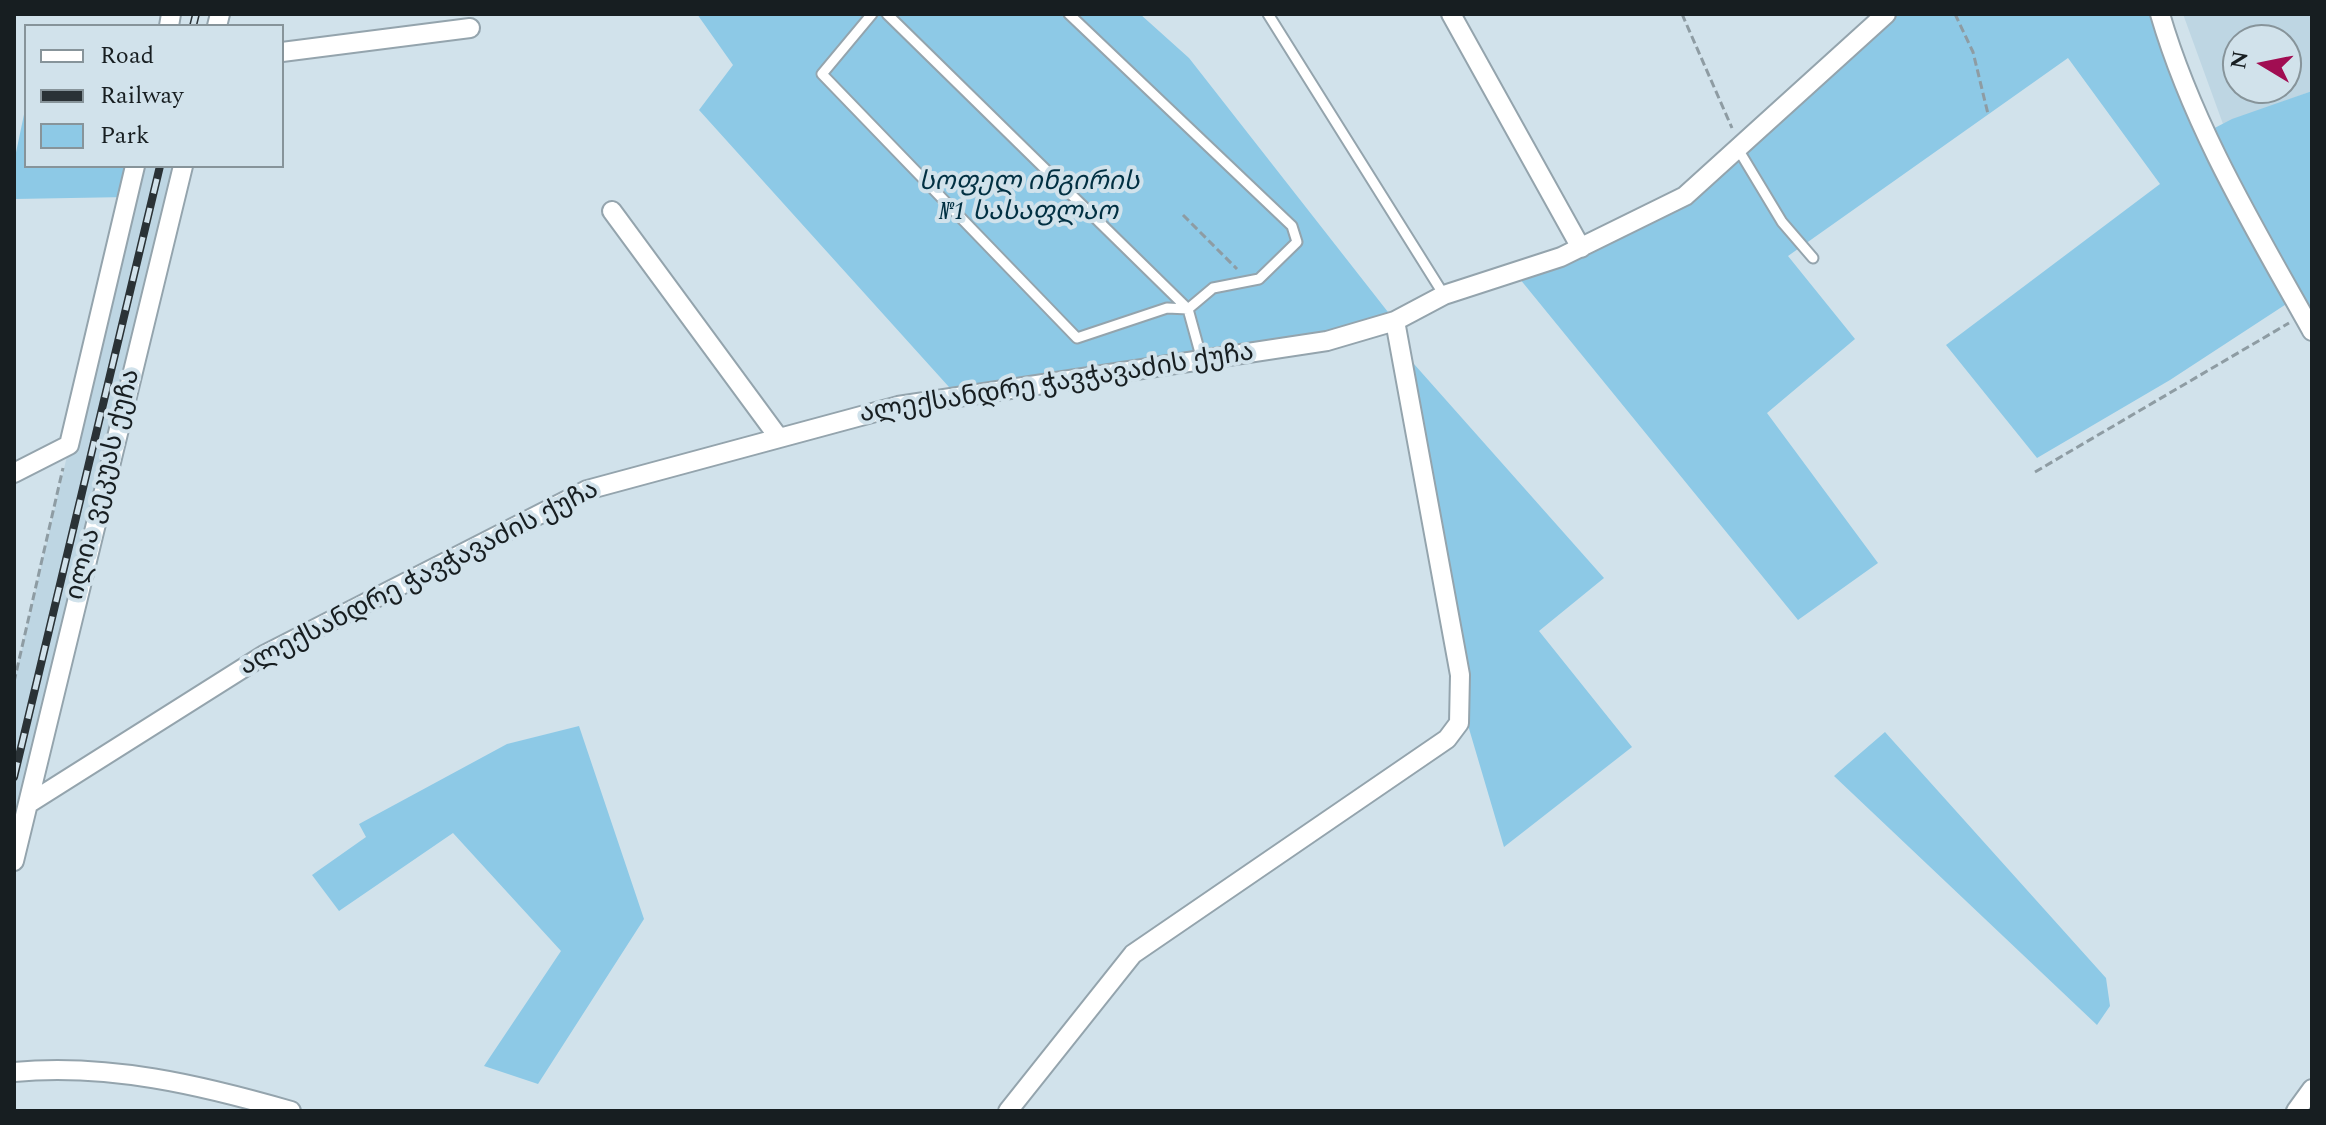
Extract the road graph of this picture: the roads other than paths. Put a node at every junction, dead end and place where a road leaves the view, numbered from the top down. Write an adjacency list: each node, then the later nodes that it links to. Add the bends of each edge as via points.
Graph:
1 (872, 14): 17 (lane, via 822,74 1077,338 1167,308)
2 (887, 14): 17 (lane)
3 (1069, 14): 17 (lane, via 1292,226 1297,242 1259,279 1213,288)
4 (1268, 14): 16 (lane)
5 (1451, 14): 14 (street)
6 (1886, 14): 10 (street, ალექსანდრე ჭავჭავაძის ქუჩა)
7 (2160, 14): 19 (street, via 2204,134)
8 (470, 28): 9 (street)
9 (284, 52)
10 (1739, 148): 14 (street, ალექსანდრე ჭავჭავაძის ქუჩა, via 1685,196); 15 (lane, via 1782,222)
11 (135, 168): 22 (street, via 69,445)
12 (183, 168): 23 (street, ილია ვეკუას ქუჩა)
13 (612, 211): 21 (street)
14 (1581, 248): 16 (street, ალექსანდრე ჭავჭავაძის ქუჩა)
15 (1813, 258)
16 (1444, 295): 18 (street, ალექსანდრე ჭავჭავაძის ქუჩა)
17 (1188, 309): 20 (lane)
18 (1395, 321): 20 (street, ალექსანდრე ჭავჭავაძის ქუჩა, via 1327,341); 28 (street, via 1460,675 1459,723 1447,739 1133,954)
19 (2308, 323)
20 (1202, 360): 21 (street, ალექსანდრე ჭავჭავაძის ქუჩა, via 898,406)
21 (779, 438): 23 (street, ალექსანდრე ჭავჭავაძის ქუჩა, via 587,490 264,655)
22 (14, 473)
23 (28, 804): 24 (street, ილია ვეკუას ქუჩა)
24 (14, 861)
25 (14, 1072): 27 (street, via 57,1068 145,1077)
26 (2312, 1089): 29 (street)
27 (291, 1111)
28 (1008, 1111)
29 (2296, 1111)

